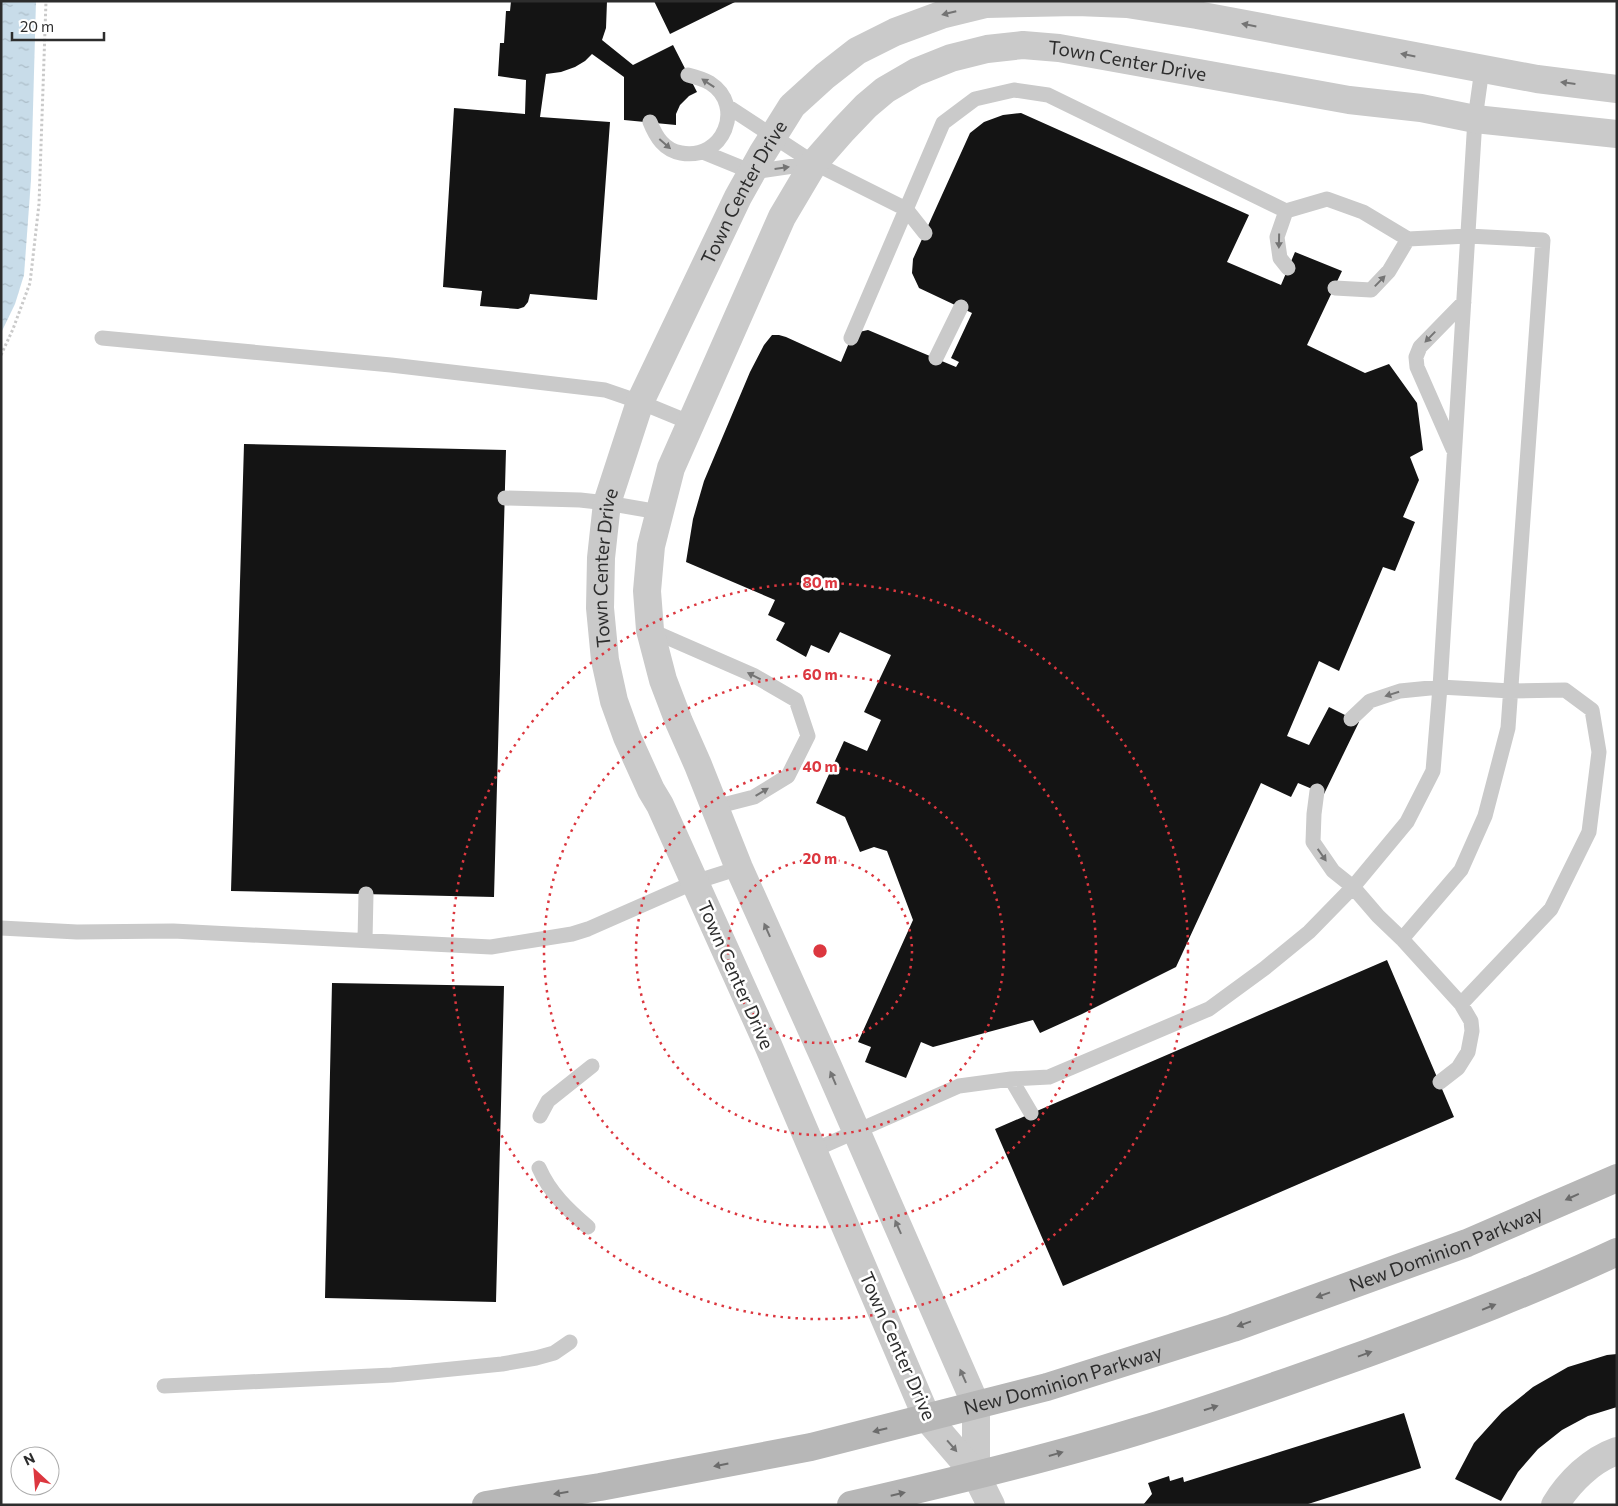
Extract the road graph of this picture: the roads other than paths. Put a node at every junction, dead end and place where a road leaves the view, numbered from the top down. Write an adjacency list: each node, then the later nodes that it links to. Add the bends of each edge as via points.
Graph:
1 (1482, 69): 3 (street, Town Center Drive, one-way to 1); 5 (lane); 8 (street, Town Center Drive, one-way to 8, via 1127,4 986,4 941,15 857,51 792,106)
2 (688, 75): 4 (lane, one-way to 2, via 721,93 711,84)
3 (1617, 89)
4 (727, 106): 8 (lane); 9 (lane, via 728,120 723,134 715,145)
5 (1475, 119): 7 (street, Town Center Drive); 10 (street, Town Center Drive, via 1059,48 1023,45 986,48 916,72 885,90 866,106); 15 (lane)
6 (650, 122): 9 (lane, one-way to 9, via 663,145 675,152)
7 (1617, 134)
8 (773, 136): 10 (lane); 11 (street, Town Center Drive)
9 (703, 152): 11 (lane)
10 (814, 164): 11 (lane, one-way to 10); 12 (lane); 25 (street, Town Center Drive, via 782,218)
11 (752, 172): 24 (street, Town Center Drive)
12 (906, 209): 13 (lane, via 943,123 975,100 1014,90 1048,95); 14 (lane); 22 (lane)
13 (1286, 211): 16 (lane, via 1327,199 1363,212); 17 (lane, one-way to 17, via 1278,237 1280,258)
14 (925, 233)
15 (1468, 236): 16 (lane); 19 (lane); 32 (lane, via 1542,240)
16 (1408, 239): 18 (lane, one-way to 16, via 1371,290 1389,271)
17 (1288, 268)
18 (1335, 288)
19 (1464, 302): 26 (lane); 26 (lane, one-way to 26, via 1420,347 1416,357 1417,367)
20 (961, 307): 23 (lane)
21 (102, 338): 24 (lane, via 537,381 605,390)
22 (851, 338)
23 (936, 358)
24 (640, 402): 25 (lane); 28 (street, Town Center Drive)
25 (691, 422): 29 (street, Town Center Drive, via 671,468)
26 (1455, 453): 31 (lane)
27 (505, 498): 28 (lane)
28 (607, 503): 29 (lane); 37 (street, Town Center Drive, via 600,608 605,660 614,701 650,790)
29 (659, 512): 30 (street, Town Center Drive, via 651,546 647,591)
30 (650, 630): 35 (street, Town Center Drive, via 678,722); 35 (lane, one-way to 30, via 754,797 788,776 808,736 796,700 753,675)
31 (1440, 687): 32 (lane); 33 (lane, one-way to 33, via 1400,691 1370,701); 38 (lane, via 1433,771 1407,822)
32 (1511, 691): 41 (lane, via 1508,728 1485,816 1461,870); 43 (lane, via 1565,690 1592,710 1599,752 1589,832 1550,909)
33 (1351, 719)
34 (1317, 792): 38 (lane, one-way to 38, via 1313,842 1334,871)
35 (715, 807): 36 (street, Town Center Drive)
36 (739, 868): 37 (lane); 49 (street, Town Center Drive, one-way to 36)
37 (695, 882): 42 (lane, via 572,934 491,947); 50 (street, Town Center Drive)
38 (1354, 887): 41 (lane); 45 (lane, via 1309,932 1208,1009 1049,1077)
39 (366, 894): 42 (lane)
40 (1, 928): 42 (lane, via 77,932 173,931)
41 (1402, 939): 43 (lane)
42 (365, 940)
43 (1461, 1004): 46 (lane, via 1471,1021 1468,1052 1458,1068)
44 (592, 1066): 48 (lane, via 548,1101)
45 (1011, 1079): 47 (lane); 49 (lane, via 959,1086)
46 (1440, 1082)
47 (1031, 1113)
48 (540, 1116)
49 (856, 1131): 50 (lane); 57 (street, Town Center Drive, one-way to 49)
50 (814, 1150): 58 (street, Town Center Drive)
51 (539, 1168): 53 (lane, via 550,1189)
52 (1617, 1178): 57 (main road, New Dominion Parkway, one-way to 57, via 1467,1244 1241,1325 1047,1387)
53 (588, 1227)
54 (1617, 1252): 60 (main road, one-way to 54, via 1138,1431 1260,1392 1444,1325)
55 (570, 1342): 56 (lane, via 554,1353 502,1364 392,1375)
56 (164, 1386)
57 (976, 1405): 58 (main road, New Dominion Parkway); 60 (street, Town Center Drive)
58 (927, 1418): 60 (street, Town Center Drive, one-way to 60); 61 (main road, New Dominion Parkway, one-way to 61, via 811,1447)
59 (1617, 1451): 64 (street, via 1600,1458 1580,1474)
60 (976, 1475): 62 (main road, one-way to 60); 63 (street)
61 (486, 1505)
62 (851, 1505)
63 (991, 1505)
64 (1555, 1505)

